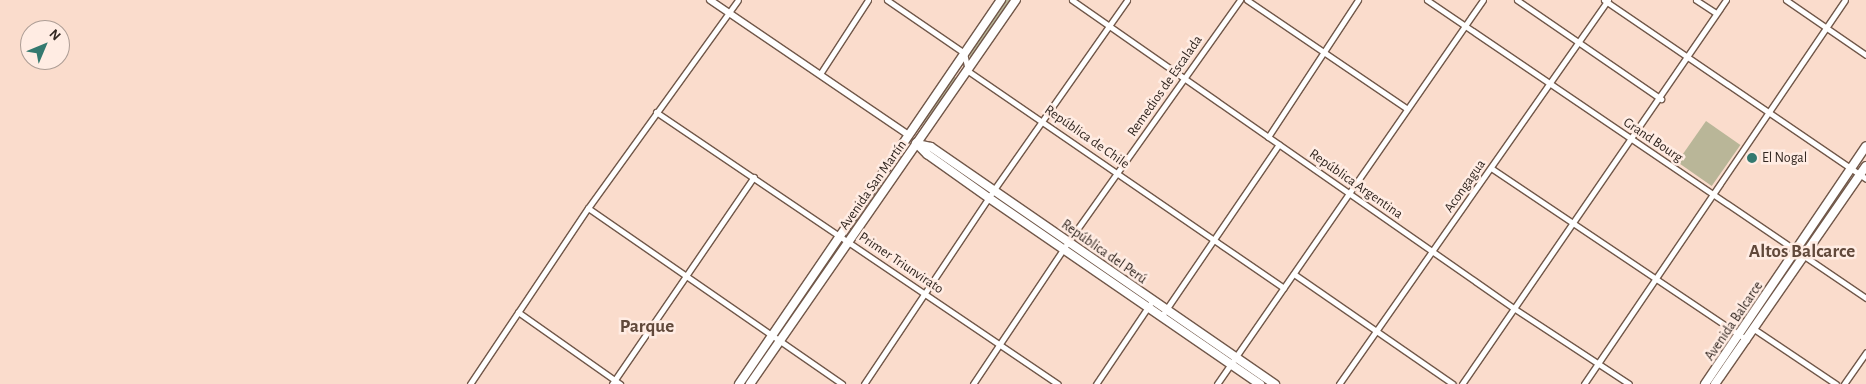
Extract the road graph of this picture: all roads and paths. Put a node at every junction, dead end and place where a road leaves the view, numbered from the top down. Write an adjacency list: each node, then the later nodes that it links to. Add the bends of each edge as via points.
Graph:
1 (710, 0): 20 (street, República del Perú)
2 (738, 0): 20 (street)
3 (868, 0): 31 (street)
4 (887, 0): 27 (street)
5 (1001, 0): 27 (main road, Avenida San Martín)
6 (1016, 0): 30 (main road, Avenida San Martín)
7 (1072, 0): 22 (street, República Argentina)
8 (1127, 0): 22 (street)
9 (1240, 0): 32 (street, Remedios de Escalada)
10 (1247, 0): 26 (street)
11 (1358, 0): 26 (street)
12 (1427, 0): 23 (street, Grand Bourg)
13 (1483, 0): 23 (street)
14 (1517, 0): 25 (street)
15 (1696, 0): 21 (street)
16 (1726, 0): 21 (street)
17 (1786, 0): 24 (street)
18 (1844, 0): 24 (street)
19 (1606, 1): 25 (street, Acongagua); 29 (street)
20 (729, 13): 31 (street, República del Perú); 37 (street)
21 (1716, 13): 29 (street)
22 (1109, 25): 32 (street, República Argentina); 38 (street)
23 (1465, 26): 33 (street, Grand Bourg); 35 (street)
24 (1825, 28): 28 (street); 36 (street)
25 (1578, 42): 33 (street, Acongagua); 34 (street)
26 (1323, 52): 35 (street); 40 (street)
27 (964, 53): 30 (street); 39 (main road, Avenida San Martín)
28 (1866, 55)
29 (1689, 56): 34 (street); 36 (street)
30 (968, 71): 38 (street, República de Chile); 42 (main road, Avenida San Martín)
31 (820, 74): 39 (street, República del Perú)
32 (1183, 77): 40 (street, República Argentina); 48 (street, Remedios de Escalada)
33 (1550, 84): 41 (street, Grand Bourg); 46 (street, Acongagua)
34 (1661, 98): 41 (street)
35 (1406, 108): 51 (street)
36 (1769, 111): 47 (street); 52 (street)
37 (656, 112): 50 (street, Primer Triunvirato); 54 (street)
38 (1042, 120): 48 (street, República de Chile); 53 (street)
39 (908, 135): 42 (main road, República del Perú); 56 (main road, Avenida San Martín)
40 (1268, 137): 43 (street, República Argentina)
41 (1632, 140): 52 (street, Grand Bourg); 55 (street)
42 (917, 144): 53 (main road, República del Perú); 58 (main road, Avenida San Martín)
43 (1279, 144): 51 (street, República Argentina); 57 (street)
44 (1866, 146): 47 (main road, Avenida Balcarce)
45 (1866, 166): 49 (main road, Avenida Balcarce)
46 (1491, 168): 55 (street); 60 (street, Acongagua)
47 (1852, 168): 49 (street); 61 (main road, Avenida Balcarce)
48 (1118, 172): 57 (street, República de Chile); 59 (street, Remedios de Escalada)
49 (1863, 176): 61 (main road, Avenida Balcarce)
50 (754, 177): 56 (street, Primer Triunvirato); 63 (street)
51 (1350, 192): 60 (street, República Argentina); 62 (street)
52 (1713, 194): 61 (street, Grand Bourg); 64 (street)
53 (991, 195): 59 (main road, República del Perú); 66 (street)
54 (588, 208): 63 (street); 71 (street)
55 (1573, 225): 64 (street); 70 (street)
56 (841, 236): 58 (street, Primer Triunvirato); 75 (main road, Avenida San Martín)
57 (1215, 239): 65 (street, República de Chile); 72 (street)
58 (848, 241): 66 (street, Primer Triunvirato); 78 (main road, Avenida San Martín)
59 (1065, 245): 68 (main road, República del Perú); 69 (main road, República del Perú); 79 (street, Remedios de Escalada)
60 (1434, 252): 70 (street, República Argentina); 74 (street, Acongagua)
61 (1799, 252): 67 (street, Grand Bourg); 73 (main road, Avenida Balcarce); 76 (main road, Avenida Balcarce)
62 (1294, 274): 65 (street); 74 (street)
63 (685, 278): 75 (street); 83 (street)
64 (1655, 282): 76 (street); 82 (street)
65 (1284, 288): 81 (street)
66 (926, 294): 79 (street, Primer Triunvirato); 89 (street)
67 (1866, 298)
68 (1152, 301): 69 (street); 72 (main road, República del Perú)
69 (1147, 308): 72 (main road, República del Perú); 92 (street)
70 (1515, 309): 82 (street, República Argentina); 98 (street)
71 (518, 312): 83 (street); 84 (street)
72 (1163, 313): 81 (main road, República del Perú)
73 (1754, 329): 77 (main road, Avenida Balcarce); 103 (street)
74 (1377, 330): 96 (street, Acongagua); 97 (street)
75 (772, 336): 78 (street); 86 (main road, Avenida San Martín)
76 (1738, 337): 77 (street); 101 (main road, Avenida Balcarce)
77 (1747, 340): 102 (main road, Avenida Balcarce)
78 (779, 342): 87 (main road, Avenida San Martín); 88 (street)
79 (1000, 344): 90 (street, Remedios de Escalada); 91 (street, Primer Triunvirato)
80 (1866, 352): 104 (street)
81 (1233, 361): 93 (street); 94 (main road, República del Perú); 95 (main road, República del Perú)
82 (1598, 363): 99 (street); 100 (street, República Argentina)
83 (613, 382): 85 (street)
84 (470, 384)
85 (620, 384)
86 (739, 384)
87 (750, 384)
88 (842, 384)
89 (864, 384)
90 (974, 384)
91 (1057, 384)
92 (1096, 384)
93 (1217, 384)
94 (1260, 384)
95 (1275, 384)
96 (1339, 384)
97 (1453, 384)
98 (1462, 384)
99 (1584, 384)
100 (1629, 384)
101 (1705, 384)
102 (1716, 384)
103 (1836, 384)
104 (1844, 384)

